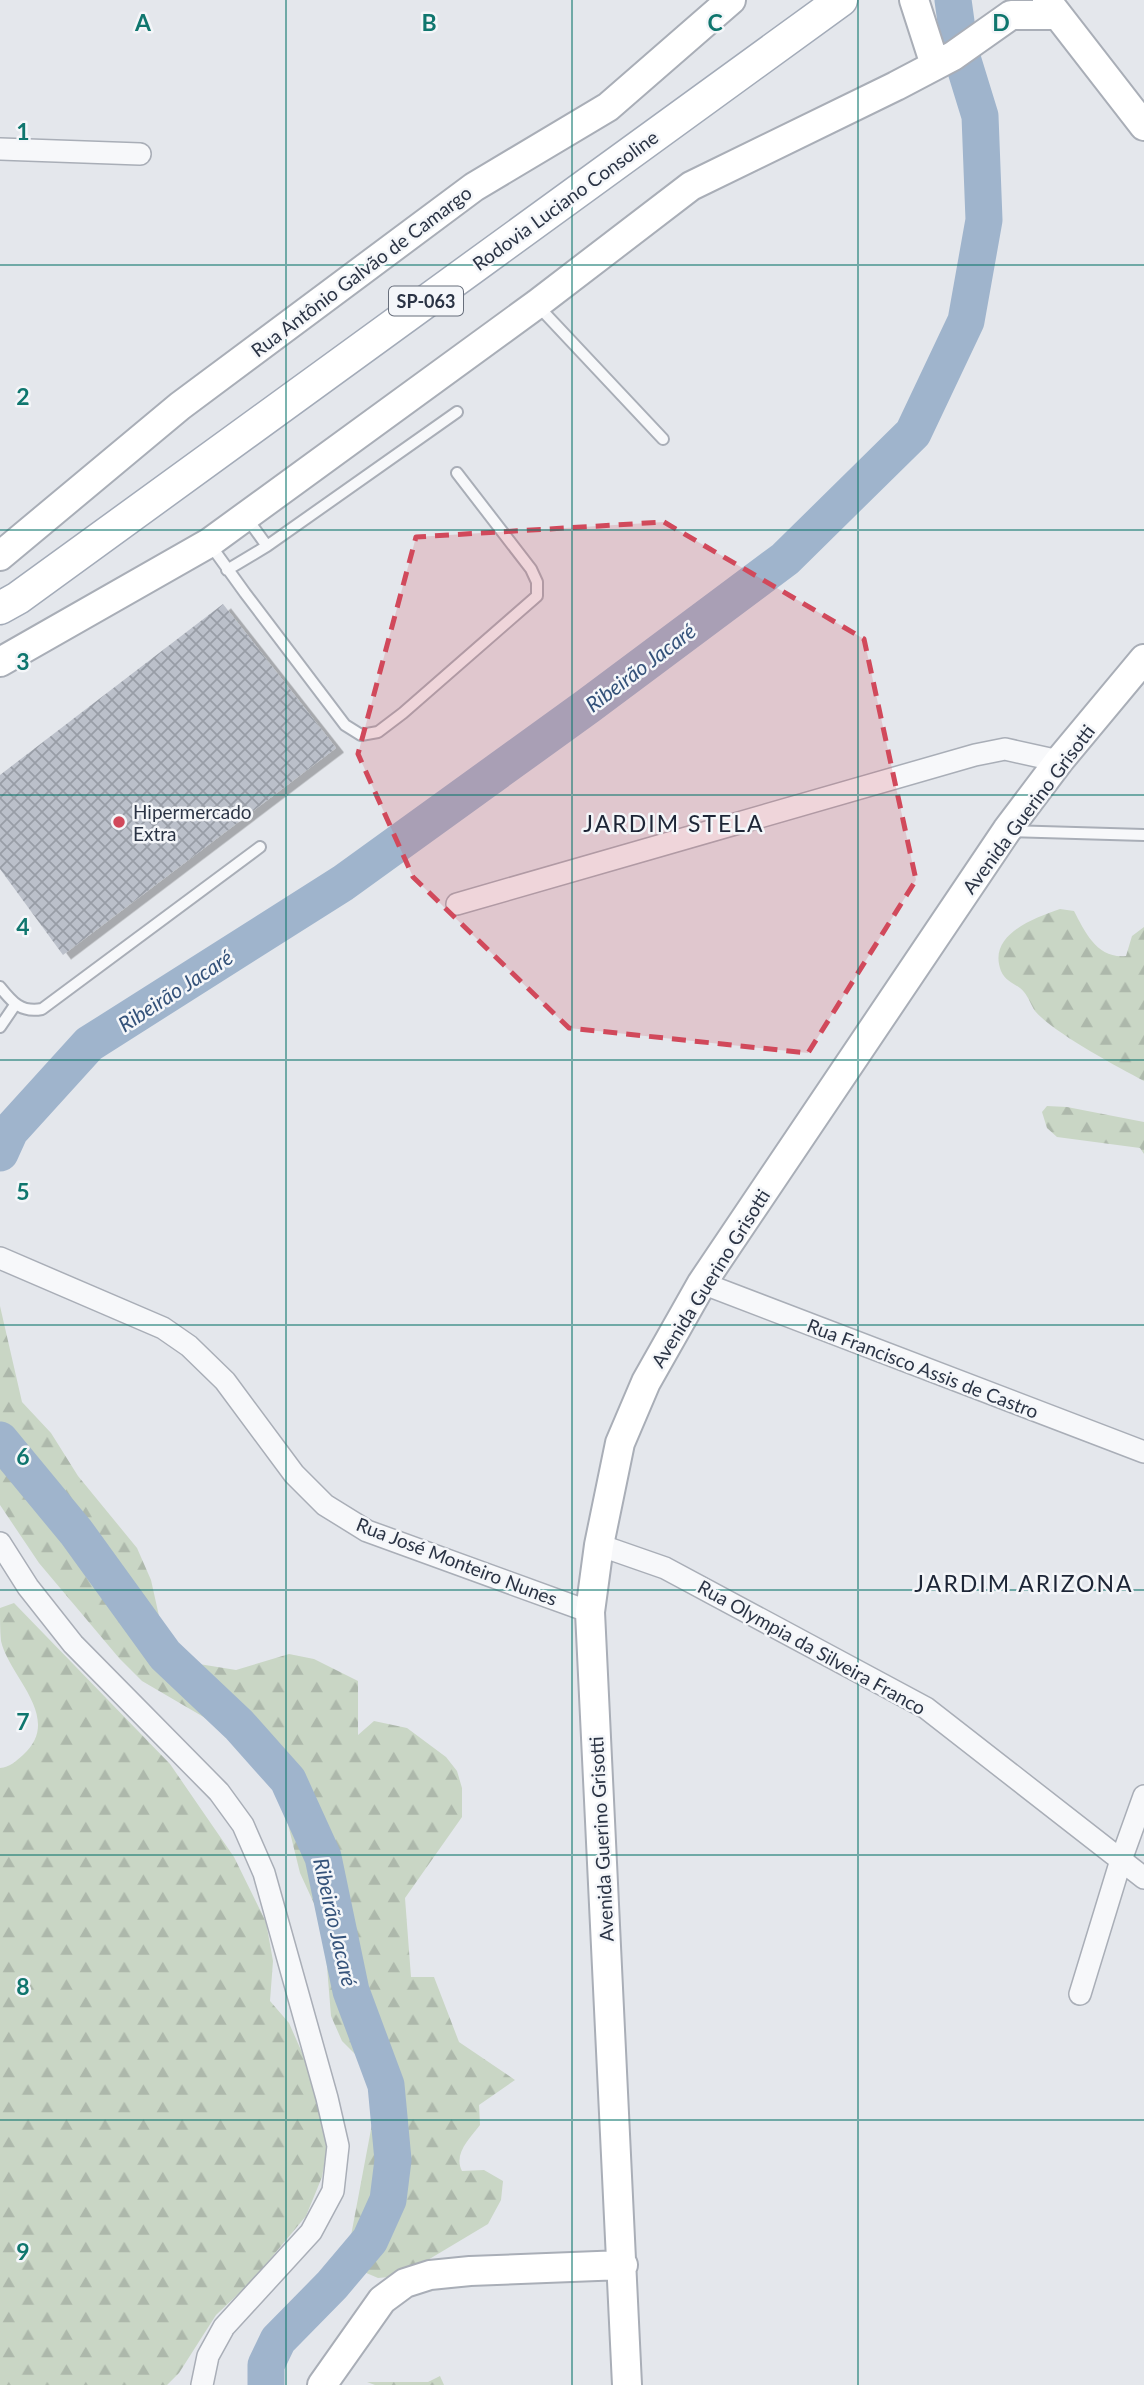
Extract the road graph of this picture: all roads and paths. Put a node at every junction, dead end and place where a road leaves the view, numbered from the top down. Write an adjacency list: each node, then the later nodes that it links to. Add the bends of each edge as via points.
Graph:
1 (731, 0): 17 (main road, Rua Antônio Galvão de Camargo, via 608,107 474,187 180,406)
2 (914, 0): 6 (main road)
3 (838, 2): 19 (main road, Rodovia Luciano Consoline / SP-063)
4 (1051, 7): 5 (main road); 7 (main road)
5 (1014, 8): 6 (main road)
6 (944, 60): 10 (main road, via 691,186)
7 (1144, 126)
8 (0, 149): 9 (street)
9 (139, 154)
10 (537, 304): 12 (lane); 14 (main road)
11 (457, 412): 16 (lane)
12 (663, 439)
13 (457, 473): 18 (lane, via 531,569 537,596 377,732 361,735 345,725)
14 (246, 517): 15 (main road); 16 (lane)
15 (209, 543): 18 (lane); 21 (main road)
16 (267, 546): 18 (lane)
17 (0, 556)
18 (227, 570)
19 (6, 607)
20 (1144, 659): 22 (main road, Avenida Guerino Grisotti)
21 (0, 662)
22 (1059, 761): 23 (main road, Avenida Guerino Grisotti); 26 (street, via 1005,749 975,755)
23 (1007, 831): 24 (lane); 31 (main road, Avenida Guerino Grisotti)
24 (1144, 835)
25 (260, 847): 28 (lane, via 42,1009 30,1012)
26 (457, 904)
27 (0, 987): 28 (lane)
28 (15, 1005): 29 (lane)
29 (0, 1027)
30 (0, 1258): 35 (street, Rua José Monteiro Nunes, via 163,1328 189,1346 225,1381 294,1474 325,1505 367,1531)
31 (702, 1283): 32 (street, Rua Francisco Assis de Castro); 34 (main road, Avenida Guerino Grisotti, via 646,1382 620,1443)
32 (1144, 1452)
33 (0, 1543): 41 (street, via 73,1644 219,1792 243,1825 264,1873 327,2098 338,2146 333,2191 312,2232 224,2327 208,2356)
34 (598, 1545): 35 (main road, Avenida Guerino Grisotti); 37 (street, Rua Olympia da Silveira Franco, via 665,1567 926,1708)
35 (590, 1612): 40 (main road, Avenida Guerino Grisotti)
36 (1144, 1796): 37 (street)
37 (1121, 1860): 38 (street, Rua Olympia da Silveira Franco); 39 (street)
38 (1144, 1878)
39 (1080, 1994)
40 (623, 2265): 42 (main road, via 470,2271 405,2283 382,2301); 43 (main road, Avenida Guerino Grisotti)
41 (202, 2385)
42 (322, 2385)
43 (627, 2385)

